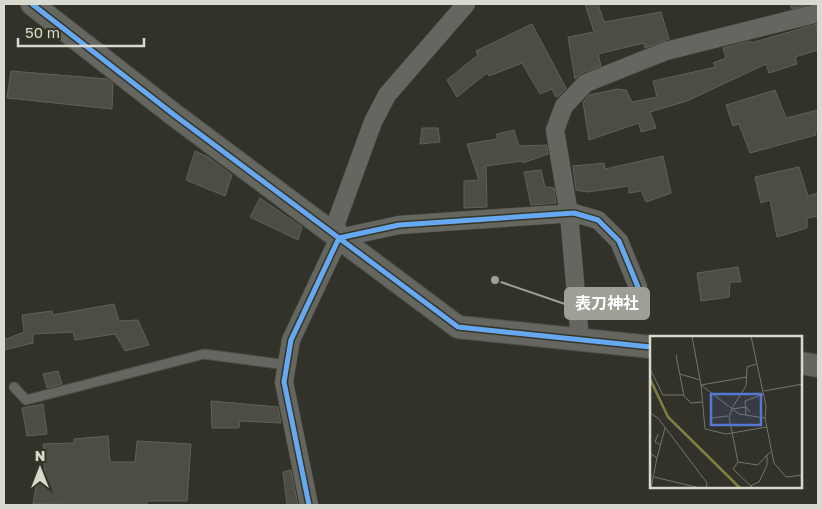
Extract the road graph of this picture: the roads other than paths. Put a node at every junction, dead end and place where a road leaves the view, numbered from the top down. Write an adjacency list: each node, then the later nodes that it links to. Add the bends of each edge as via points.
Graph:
1 (32, 4): 5 (street)
2 (466, 4): 5 (street, via 387,95 373,122 336,224)
3 (818, 13): 4 (street, via 666,51 586,84 564,106 555,130)
4 (568, 214): 5 (street, via 399,225); 6 (street, via 598,220 619,241); 7 (street)
5 (339, 238): 7 (street, via 458,327); 10 (street, via 291,340)
6 (638, 287)
7 (580, 340): 8 (street)
8 (650, 347)
9 (802, 363): 11 (street)
10 (287, 364): 12 (lane, via 204,354 26,400); 13 (street, via 284,382)
11 (818, 366)
12 (14, 387)
13 (309, 505)

